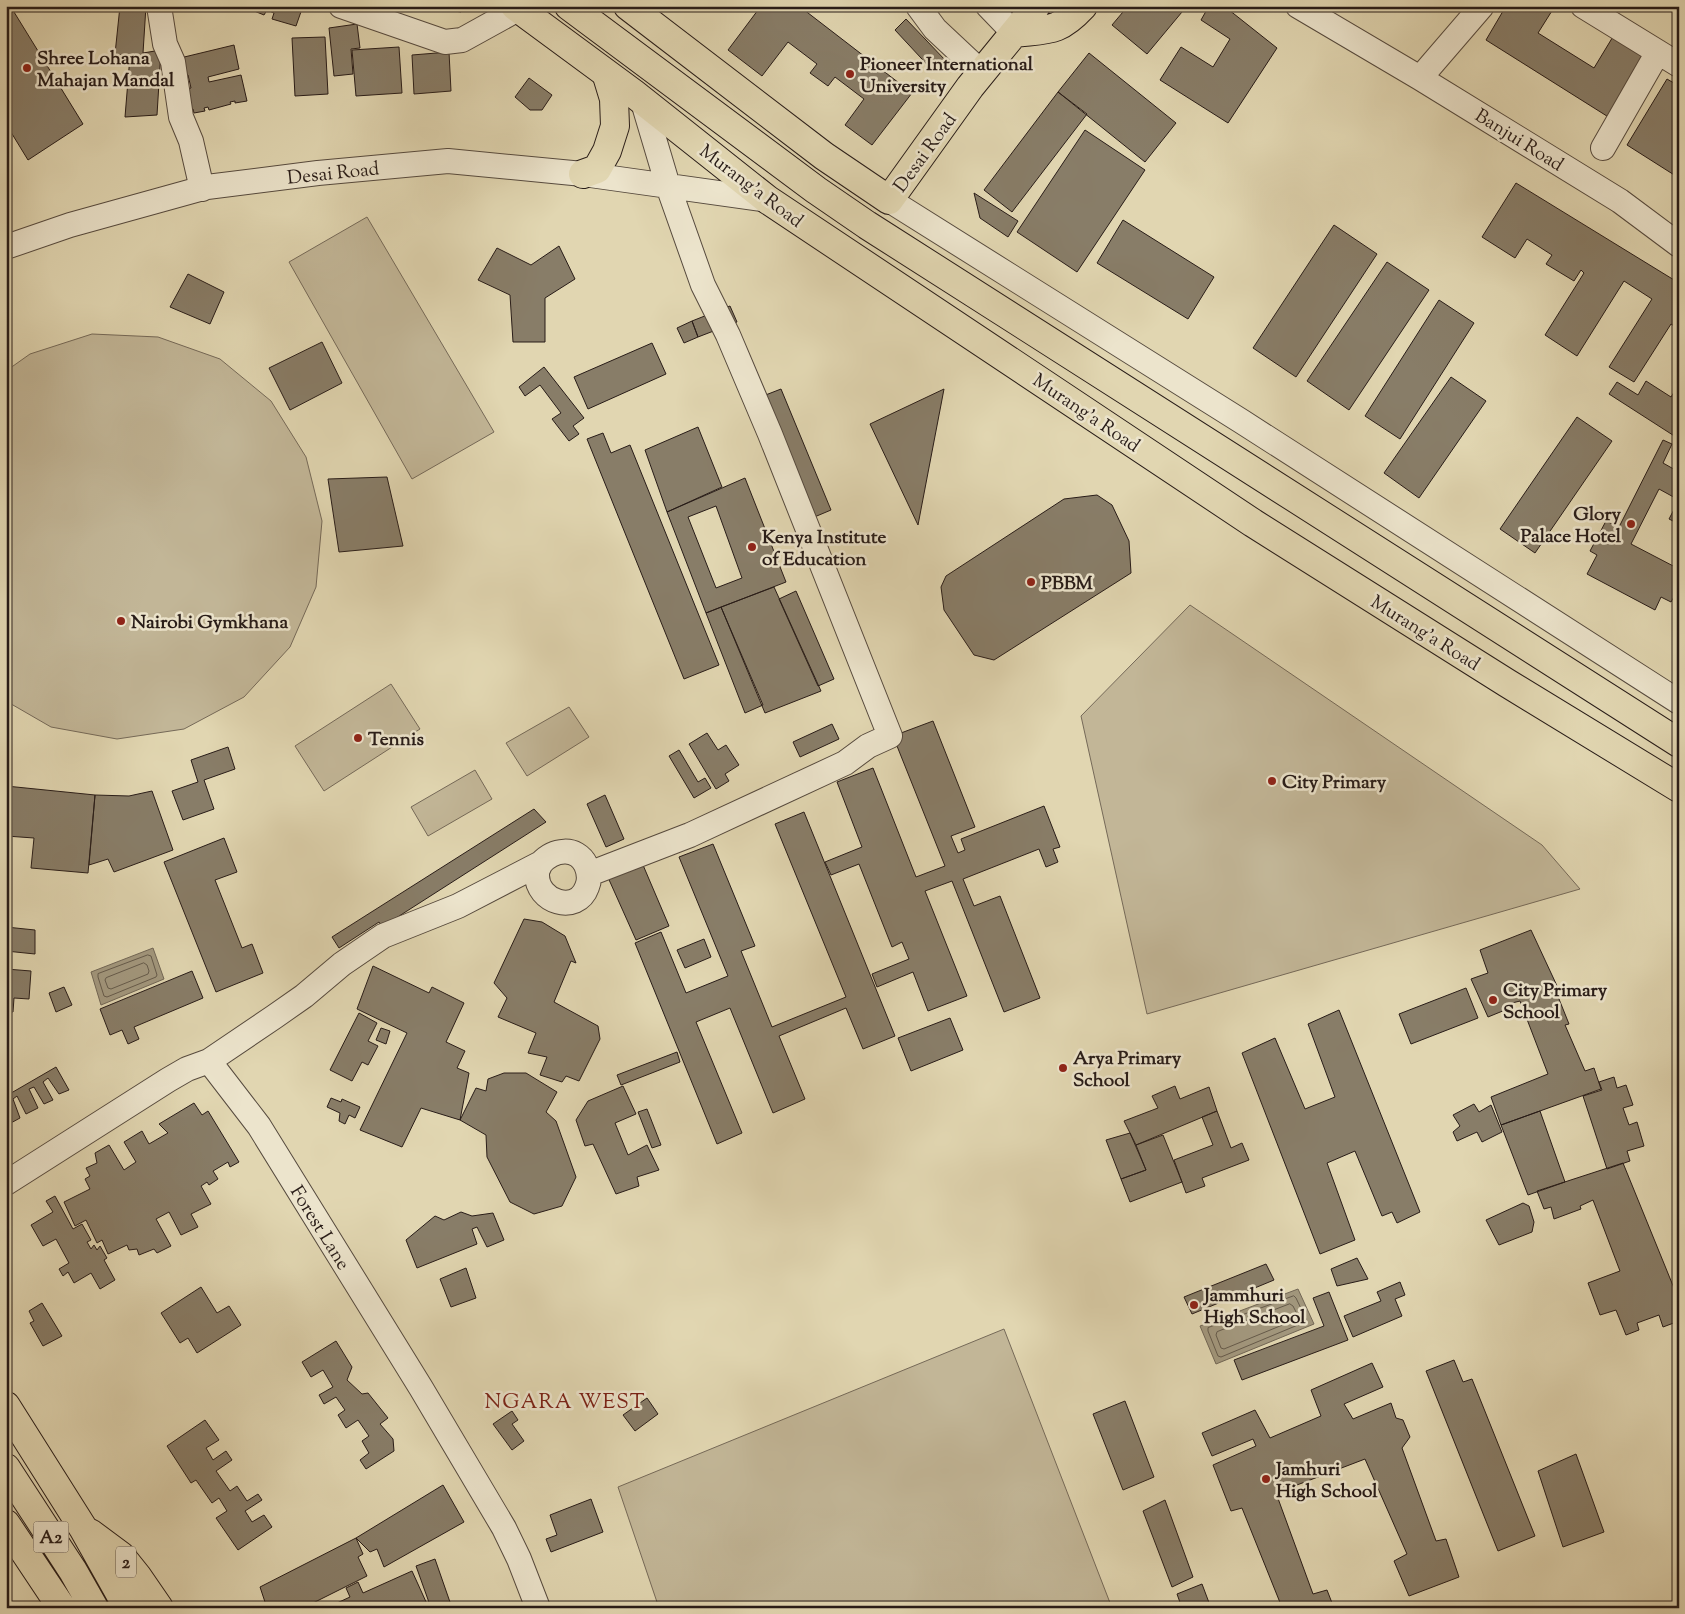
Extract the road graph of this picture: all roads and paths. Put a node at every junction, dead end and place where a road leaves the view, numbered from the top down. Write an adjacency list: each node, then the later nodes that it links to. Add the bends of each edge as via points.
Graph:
1 (159, 6): 24 (street, via 173,62 181,117 191,141)
2 (341, 6): 12 (street, via 445,42 462,40)
3 (569, 6): 30 (main road, Murang'a Road, via 867,225)
4 (628, 6): 26 (main road, via 824,156)
5 (918, 6): 17 (street, via 936,29)
6 (988, 6): 14 (street)
7 (1036, 6): 14 (main road, Desai Road)
8 (1083, 6): 14 (main road, via 1060,26)
9 (1298, 6): 19 (street, Banjui Road)
10 (1482, 6): 19 (street)
11 (1583, 6): 13 (street)
12 (516, 8): 18 (main road, Murang'a Road)
13 (1614, 15): 15 (street)
14 (1014, 33): 17 (main road, Desai Road)
15 (1658, 52): 16 (street); 21 (street)
16 (1679, 65)
17 (982, 73): 26 (main road, Desai Road)
18 (607, 76): 20 (main road, Murang'a Road); 22 (main road, via 614,99 615,126 597,169)
19 (1420, 78): 27 (street, Banjui Road, via 1620,201)
20 (643, 102): 23 (street); 25 (main road, Murang'a Road)
21 (1602, 148)
22 (583, 174): 23 (street, Desai Road); 24 (street, Desai Road, via 448,161 318,173)
23 (668, 186): 25 (street, Desai Road); 33 (street, via 704,285 770,434 890,736 868,746 845,763 690,835)
24 (202, 189): 28 (street, Desai Road, via 70,225)
25 (768, 200): 31 (main road, Murang'a Road, via 1253,523)
26 (889, 200): 29 (street)
27 (1679, 245)
28 (6, 247)
29 (1679, 702)
30 (1679, 743)
31 (1679, 788)
32 (541, 863): 33 (street, via 555,853 572,852 586,864); 33 (street, via 538,882 546,895 557,903 578,901 585,894); 34 (street, via 458,906 383,936 289,1007)
33 (589, 874)
34 (209, 1060): 35 (street, via 168,1080); 45 (street, Forest Lane, via 259,1126 421,1388 504,1528)
35 (6, 1183)
36 (6, 1406): 40 (main road, A2)
37 (6, 1468): 38 (main road, A2)
38 (15, 1500): 42 (main road, A2, via 73,1571)
39 (6, 1524): 41 (main road)
40 (83, 1528): 43 (main road, A2); 44 (main road, 2, via 121,1556)
41 (62, 1608)
42 (94, 1608)
43 (128, 1608)
44 (159, 1608)
45 (538, 1608)

